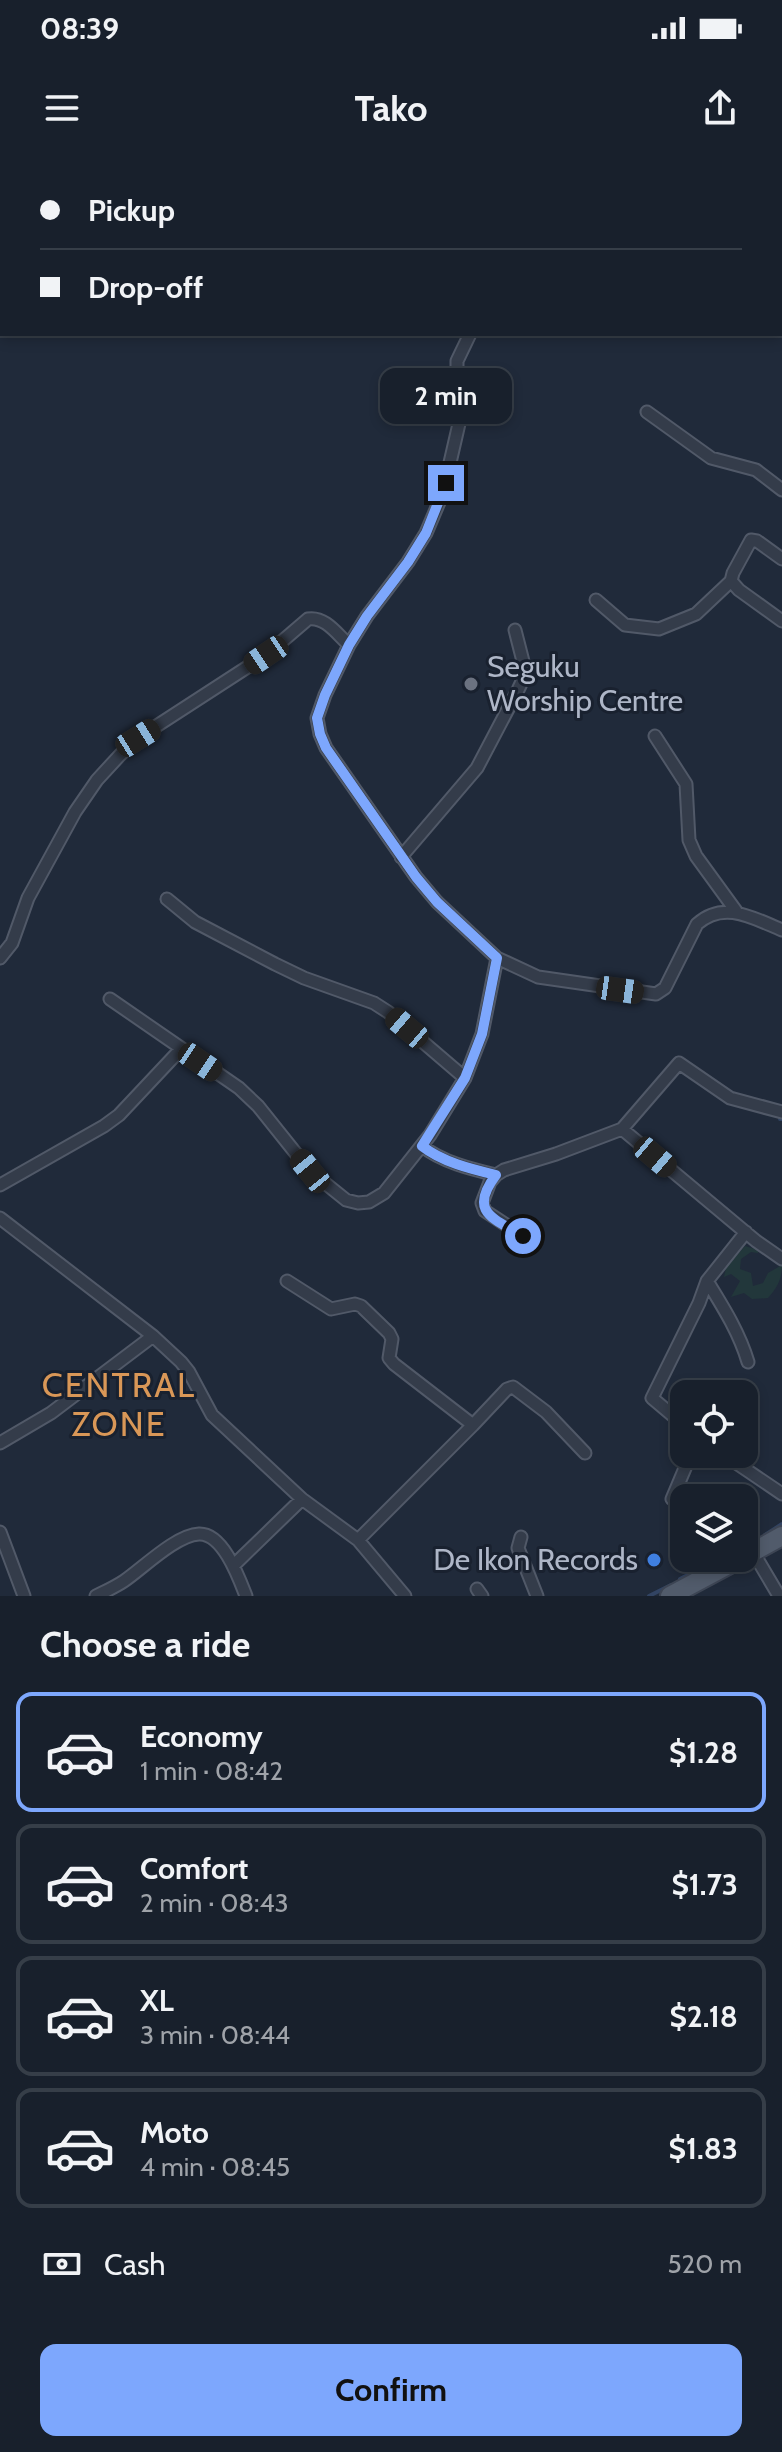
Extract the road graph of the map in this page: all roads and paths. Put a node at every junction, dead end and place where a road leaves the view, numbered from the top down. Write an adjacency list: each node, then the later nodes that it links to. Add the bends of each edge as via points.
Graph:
1 (469, 336): 9 (street, via 457,361 467,389 438,507 408,562)
2 (647, 412): 3 (street, via 711,458 756,470)
3 (782, 490)
4 (782, 559): 5 (street, via 751,540)
5 (731, 581): 6 (street, via 696,614 659,629 625,625); 7 (street)
6 (596, 600)
7 (782, 621)
8 (515, 630): 11 (street, via 526,673 518,690 477,768)
9 (349, 645): 11 (street, via 317,718 320,734); 15 (street, via 325,622 312,618 266,655 138,738 75,812)
10 (655, 736): 13 (street, via 686,784 689,840 696,856)
11 (401, 857): 16 (street, via 437,902)
12 (167, 899): 19 (street, via 206,928 294,974 374,1003)
13 (736, 911): 14 (street); 16 (street, via 717,912 697,924 665,988 656,994 538,977)
14 (782, 930)
15 (0, 958)
16 (497, 958): 19 (street, via 482,1034)
17 (110, 999): 18 (street)
18 (181, 1049): 22 (street, via 239,1088 310,1171 346,1200 369,1202 384,1193); 24 (street, via 119,1115)
19 (465, 1078): 22 (street)
20 (782, 1112): 21 (street, via 730,1098 679,1063)
21 (622, 1129): 23 (street); 26 (street)
22 (422, 1146): 23 (street)
23 (496, 1175): 27 (street, via 482,1203 485,1211)
24 (0, 1185)
25 (0, 1218): 31 (street)
26 (746, 1232): 28 (street); 30 (street)
27 (523, 1236)
28 (782, 1259)
29 (287, 1281): 34 (street, via 331,1309 361,1306 389,1333 394,1364)
30 (707, 1281): 32 (street); 33 (street, via 652,1398)
31 (153, 1336): 35 (street, via 51,1413); 39 (street, via 189,1372 212,1415)
32 (748, 1362)
33 (670, 1413)
34 (473, 1425): 36 (street, via 513,1387); 43 (street)
35 (0, 1443)
36 (585, 1453)
37 (744, 1468): 38 (street)
38 (782, 1494)
39 (302, 1499): 43 (street); 45 (street)
40 (0, 1532): 48 (street)
41 (782, 1536): 44 (main road)
42 (521, 1537): 52 (street, via 518,1548)
43 (358, 1540): 51 (street)
44 (758, 1549)
45 (234, 1565): 49 (street, via 212,1539 201,1534 183,1538); 50 (street)
46 (758, 1571): 54 (street)
47 (716, 1572): 53 (main road)
48 (24, 1596)
49 (96, 1596)
50 (246, 1596)
51 (405, 1596)
52 (537, 1596)
53 (670, 1596)
54 (779, 1596)

